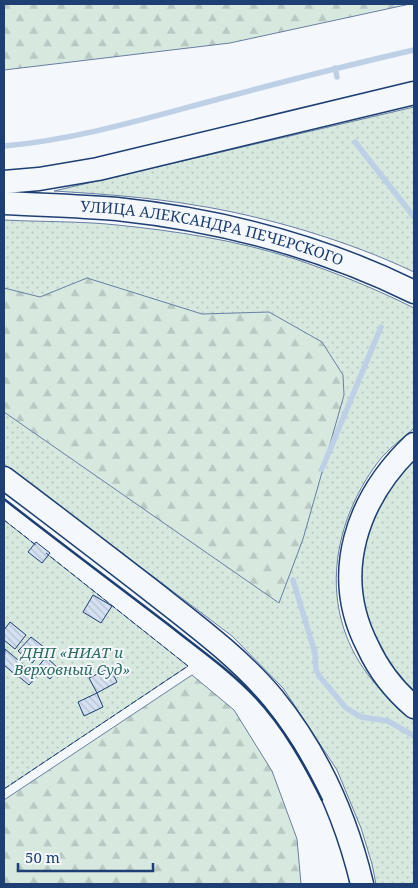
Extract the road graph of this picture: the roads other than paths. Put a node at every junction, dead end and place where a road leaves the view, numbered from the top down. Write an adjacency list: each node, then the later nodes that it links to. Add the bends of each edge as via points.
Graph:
1 (414, 93): 2 (main road, via 98,169)
2 (4, 182)
3 (4, 203): 4 (main road, УЛИЦА АЛЕКСАНДРА ПЕЧЕРСКОГО, via 110,209 208,223 300,245)
4 (414, 292)
5 (414, 444): 7 (main road, via 371,498 356,534 350,574 352,602 364,640 383,674)
6 (4, 478): 8 (main road, via 177,610 264,688 297,732 328,786 351,840)
7 (414, 707)
8 (362, 884)

